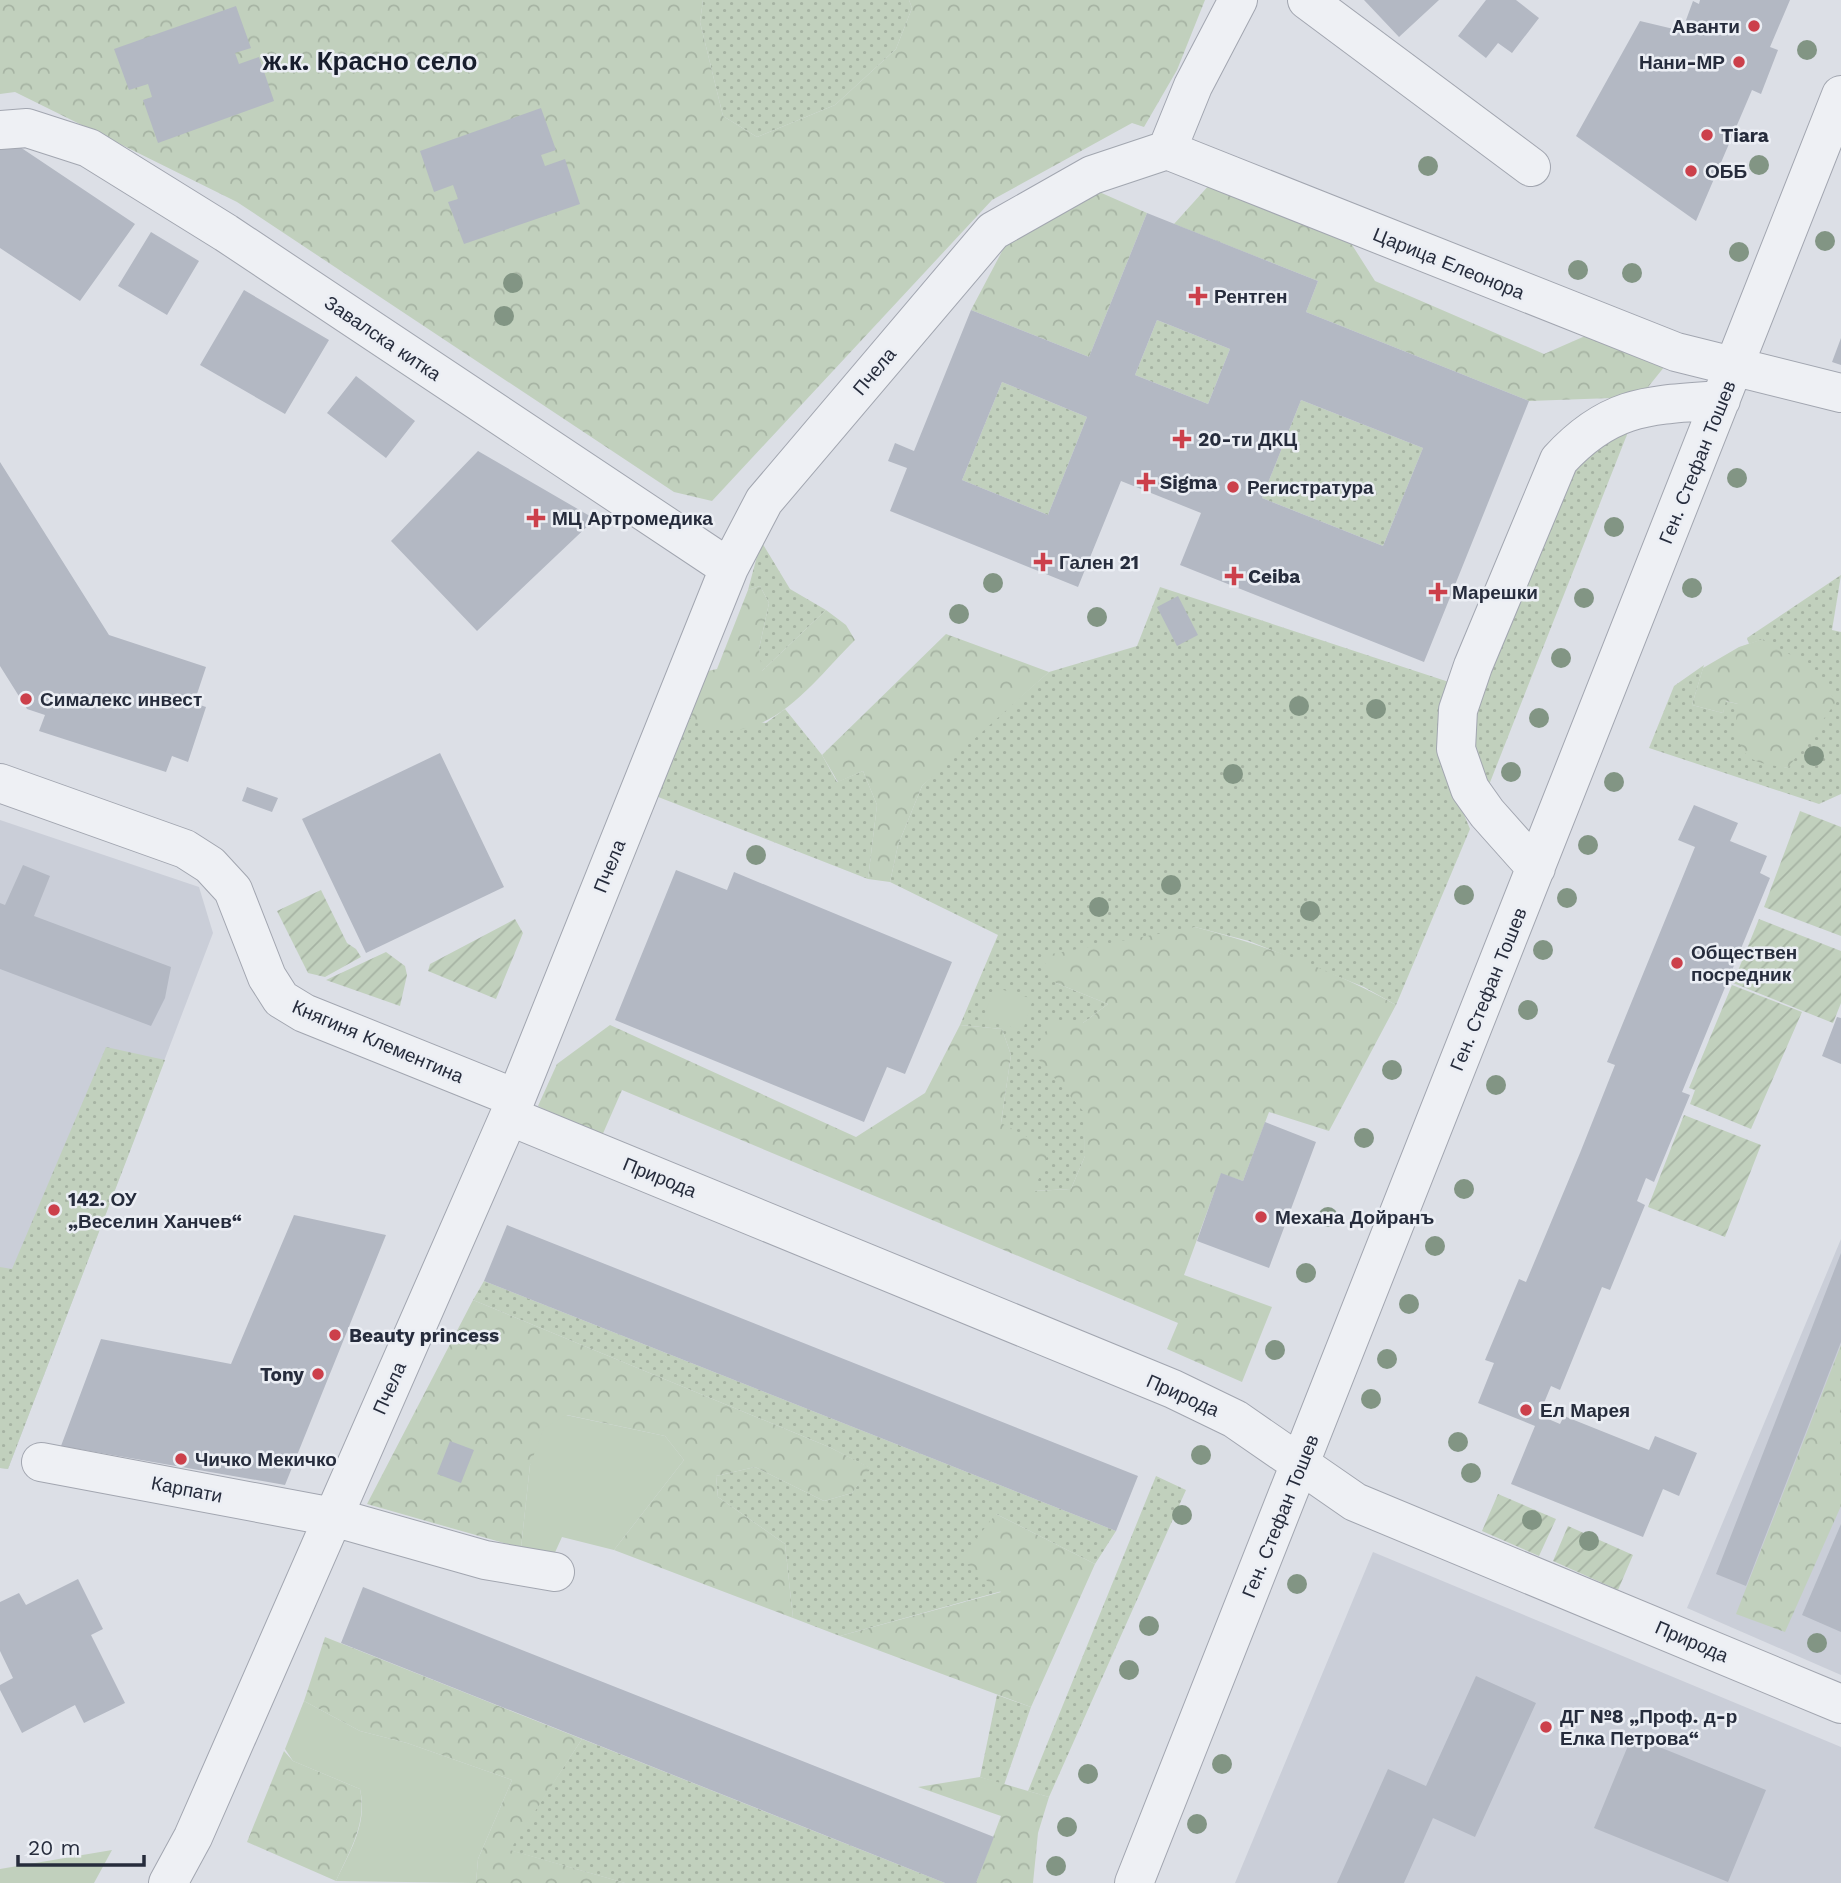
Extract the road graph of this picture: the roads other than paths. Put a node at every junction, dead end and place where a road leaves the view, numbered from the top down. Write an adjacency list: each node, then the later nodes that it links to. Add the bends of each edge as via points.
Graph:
1 (1238, 0): 5 (street)
2 (1307, 0): 6 (street)
3 (1841, 94): 7 (street, Ген. Стефан Тошев)
4 (13, 129): 9 (street, Завалска китка, via 89,148 226,233)
5 (1167, 150): 7 (street, Царица Елеонора, via 1676,352); 9 (street, Пчела, via 1092,175 993,232 764,501)
6 (1531, 167)
7 (1728, 383): 8 (street, Царица Елеонора); 11 (street, Ген. Стефан Тошев); 11 (street, via 1607,419 1579,438 1559,460 1473,666 1458,710 1456,749 1461,770 1487,813)
8 (1841, 393)
9 (729, 568): 12 (street, Пчела)
10 (0, 783): 12 (street, Княгиня Клементина, via 184,849 210,865 233,890 267,977 281,999)
11 (1536, 868): 14 (street, Ген. Стефан Тошев)
12 (512, 1107): 14 (street, Природа, via 1172,1389 1235,1419); 15 (street, Пчела)
13 (41, 1462): 15 (street, Карпати)
14 (1301, 1467): 17 (street, Природа, via 1355,1502); 19 (street, Ген. Стефан Тошев)
15 (333, 1517): 16 (street, Карпати, via 485,1560); 18 (street, Пчела, via 193,1837)
16 (555, 1572)
17 (1841, 1704)
18 (168, 1883)
19 (1134, 1883)

